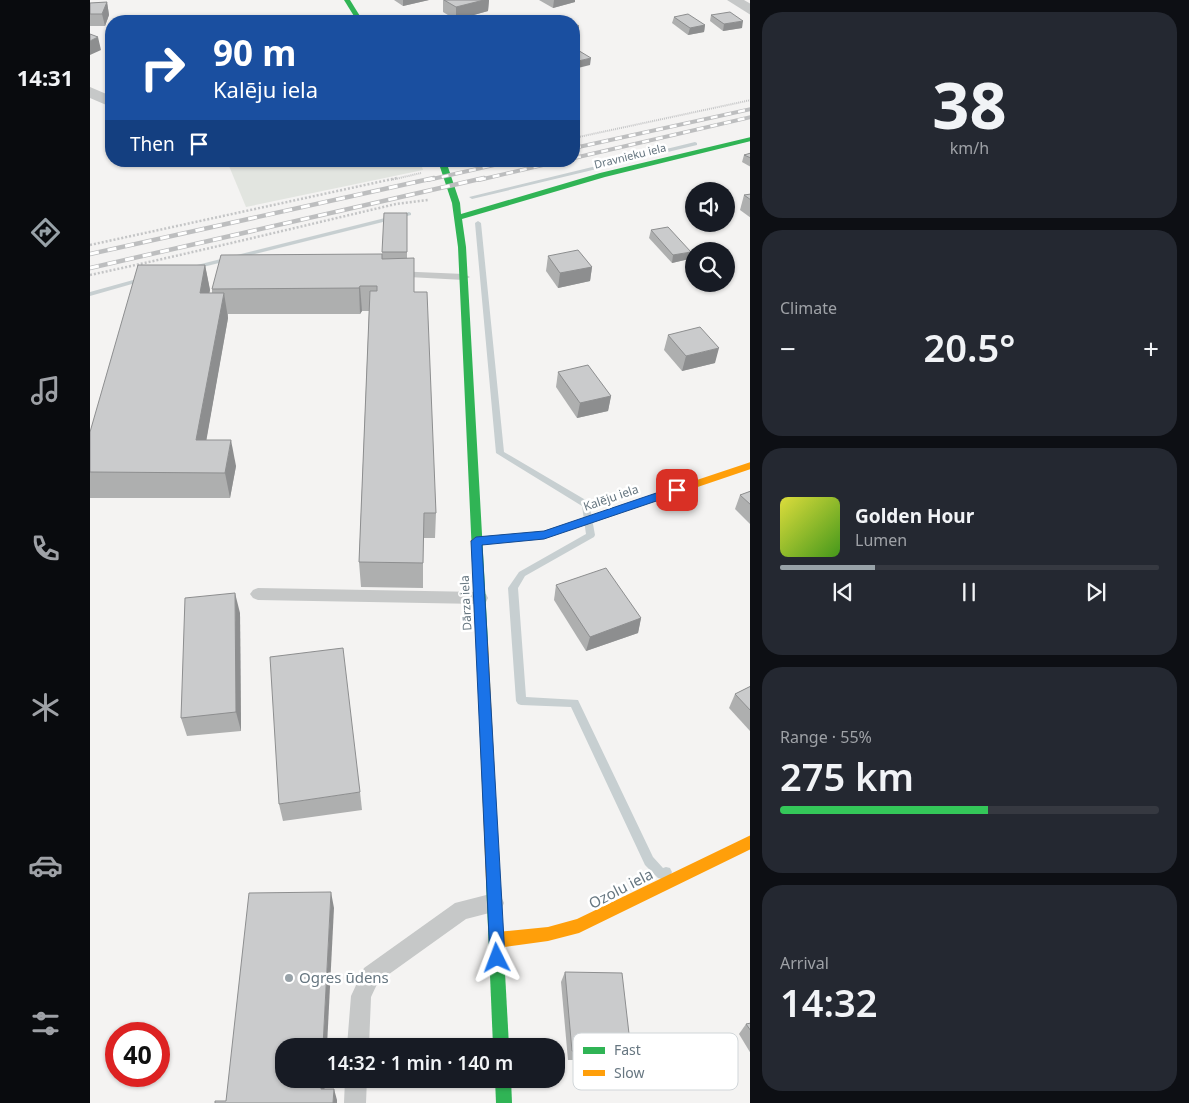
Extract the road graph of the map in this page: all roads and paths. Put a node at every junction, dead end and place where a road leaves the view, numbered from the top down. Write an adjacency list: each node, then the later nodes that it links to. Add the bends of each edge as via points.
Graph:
1 (347, 0): 4 (street)
2 (734, 0): 3 (street)
3 (750, 11)
4 (356, 15)
5 (90, 92): 6 (street)
6 (105, 99)
7 (750, 100): 8 (path)
8 (580, 137)
9 (750, 138): 13 (street, Dravnieku iela)
10 (445, 167): 13 (street, Dārza iela, via 453,186)
11 (422, 173): 14 (path)
12 (431, 200): 16 (path, via 396,204 206,248 175,259 138,263)
13 (459, 216): 17 (street, Dārza iela)
14 (90, 245)
15 (381, 274): 17 (lane)
16 (90, 276)
17 (464, 277): 19 (street, Dārza iela)
18 (750, 465): 19 (street, Kalēju iela, via 544,535)
19 (476, 541): 21 (street, Dārza iela)
20 (258, 594): 21 (lane)
21 (480, 598): 23 (street, Dārza iela)
22 (750, 841): 24 (street, Ozolu iela, via 579,926 548,934)
23 (494, 903): 24 (street, Dārza iela); 25 (lane, via 462,910 371,975 361,996)
24 (497, 940): 26 (street, Dārza iela)
25 (358, 1038)
26 (502, 1038)
27 (356, 1088): 29 (lane)
28 (503, 1088): 30 (street)
29 (355, 1103)
30 (504, 1103)

